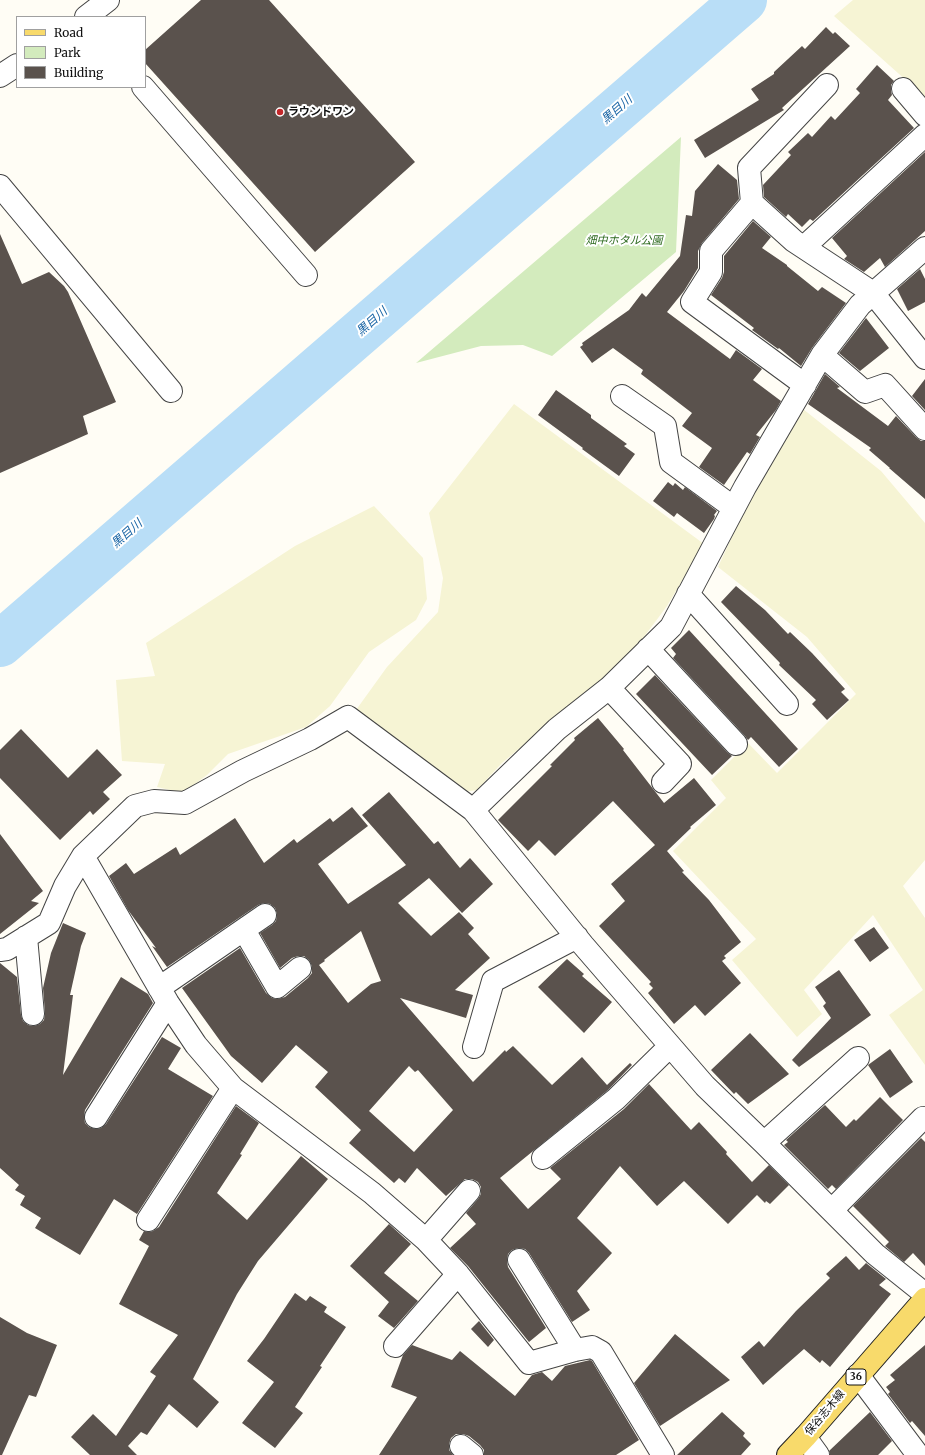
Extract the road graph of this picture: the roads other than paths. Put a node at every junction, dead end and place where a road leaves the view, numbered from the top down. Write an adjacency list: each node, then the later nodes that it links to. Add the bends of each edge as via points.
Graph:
1 (108, 0): 2 (street)
2 (87, 16)
3 (16, 66): 4 (street)
4 (0, 76)
5 (827, 86): 11 (street, via 749,168)
6 (144, 88): 14 (street)
7 (903, 89): 8 (street)
8 (925, 115)
9 (925, 135): 12 (street)
10 (0, 186): 19 (street)
11 (752, 203): 12 (street); 18 (street, via 711,250 711,272 692,302)
12 (804, 247): 15 (street)
13 (925, 248): 15 (street)
14 (306, 276)
15 (873, 293): 16 (street, via 860,305); 17 (street)
16 (822, 355): 18 (street); 21 (street, via 865,392 885,385)
17 (925, 358)
18 (805, 385): 22 (street)
19 (171, 391)
20 (622, 396): 22 (street, via 665,426 671,462)
21 (925, 429)
22 (734, 508): 23 (street)
23 (688, 594): 24 (street, via 671,627); 26 (street)
24 (648, 649): 25 (street); 27 (street)
25 (609, 688): 28 (street, via 680,764); 29 (street, via 557,729)
26 (787, 704)
27 (736, 744)
28 (663, 782)
29 (473, 810): 30 (street, via 348,717 310,739 243,770 185,803 154,801 135,806); 34 (street)
30 (83, 856): 33 (street, via 65,886 49,923); 37 (street)
31 (264, 915): 32 (street)
32 (244, 930): 36 (street, via 277,987); 37 (street)
33 (26, 937): 35 (street, via 7,949); 38 (street)
34 (577, 937): 39 (street); 40 (street, via 493,981)
35 (0, 950)
36 (300, 968)
37 (164, 995): 42 (street, via 196,1045); 43 (street)
38 (33, 1014)
39 (670, 1046): 45 (street, via 705,1086); 46 (street, via 616,1099)
40 (474, 1047)
41 (858, 1058): 45 (street)
42 (233, 1088): 49 (street); 50 (street, via 372,1193)
43 (96, 1117)
44 (925, 1119): 48 (street, via 923,1118)
45 (764, 1143): 48 (street)
46 (543, 1158)
47 (469, 1191): 50 (street)
48 (832, 1210): 53 (street, via 875,1254)
49 (148, 1220)
50 (426, 1240): 52 (street)
51 (519, 1260): 56 (street)
52 (458, 1274): 55 (street); 56 (street, via 529,1364)
53 (925, 1294)
54 (925, 1299): 57 (main road, 保谷志木線 / 36)
55 (395, 1346)
56 (575, 1350): 59 (street, via 592,1347 601,1352)
57 (858, 1375): 58 (main road, 保谷志木線 / 36); 62 (street)
58 (805, 1437): 60 (main road, 保谷志木線 / 36); 61 (street)
59 (663, 1455)
60 (788, 1455)
61 (818, 1455)
62 (918, 1455)

